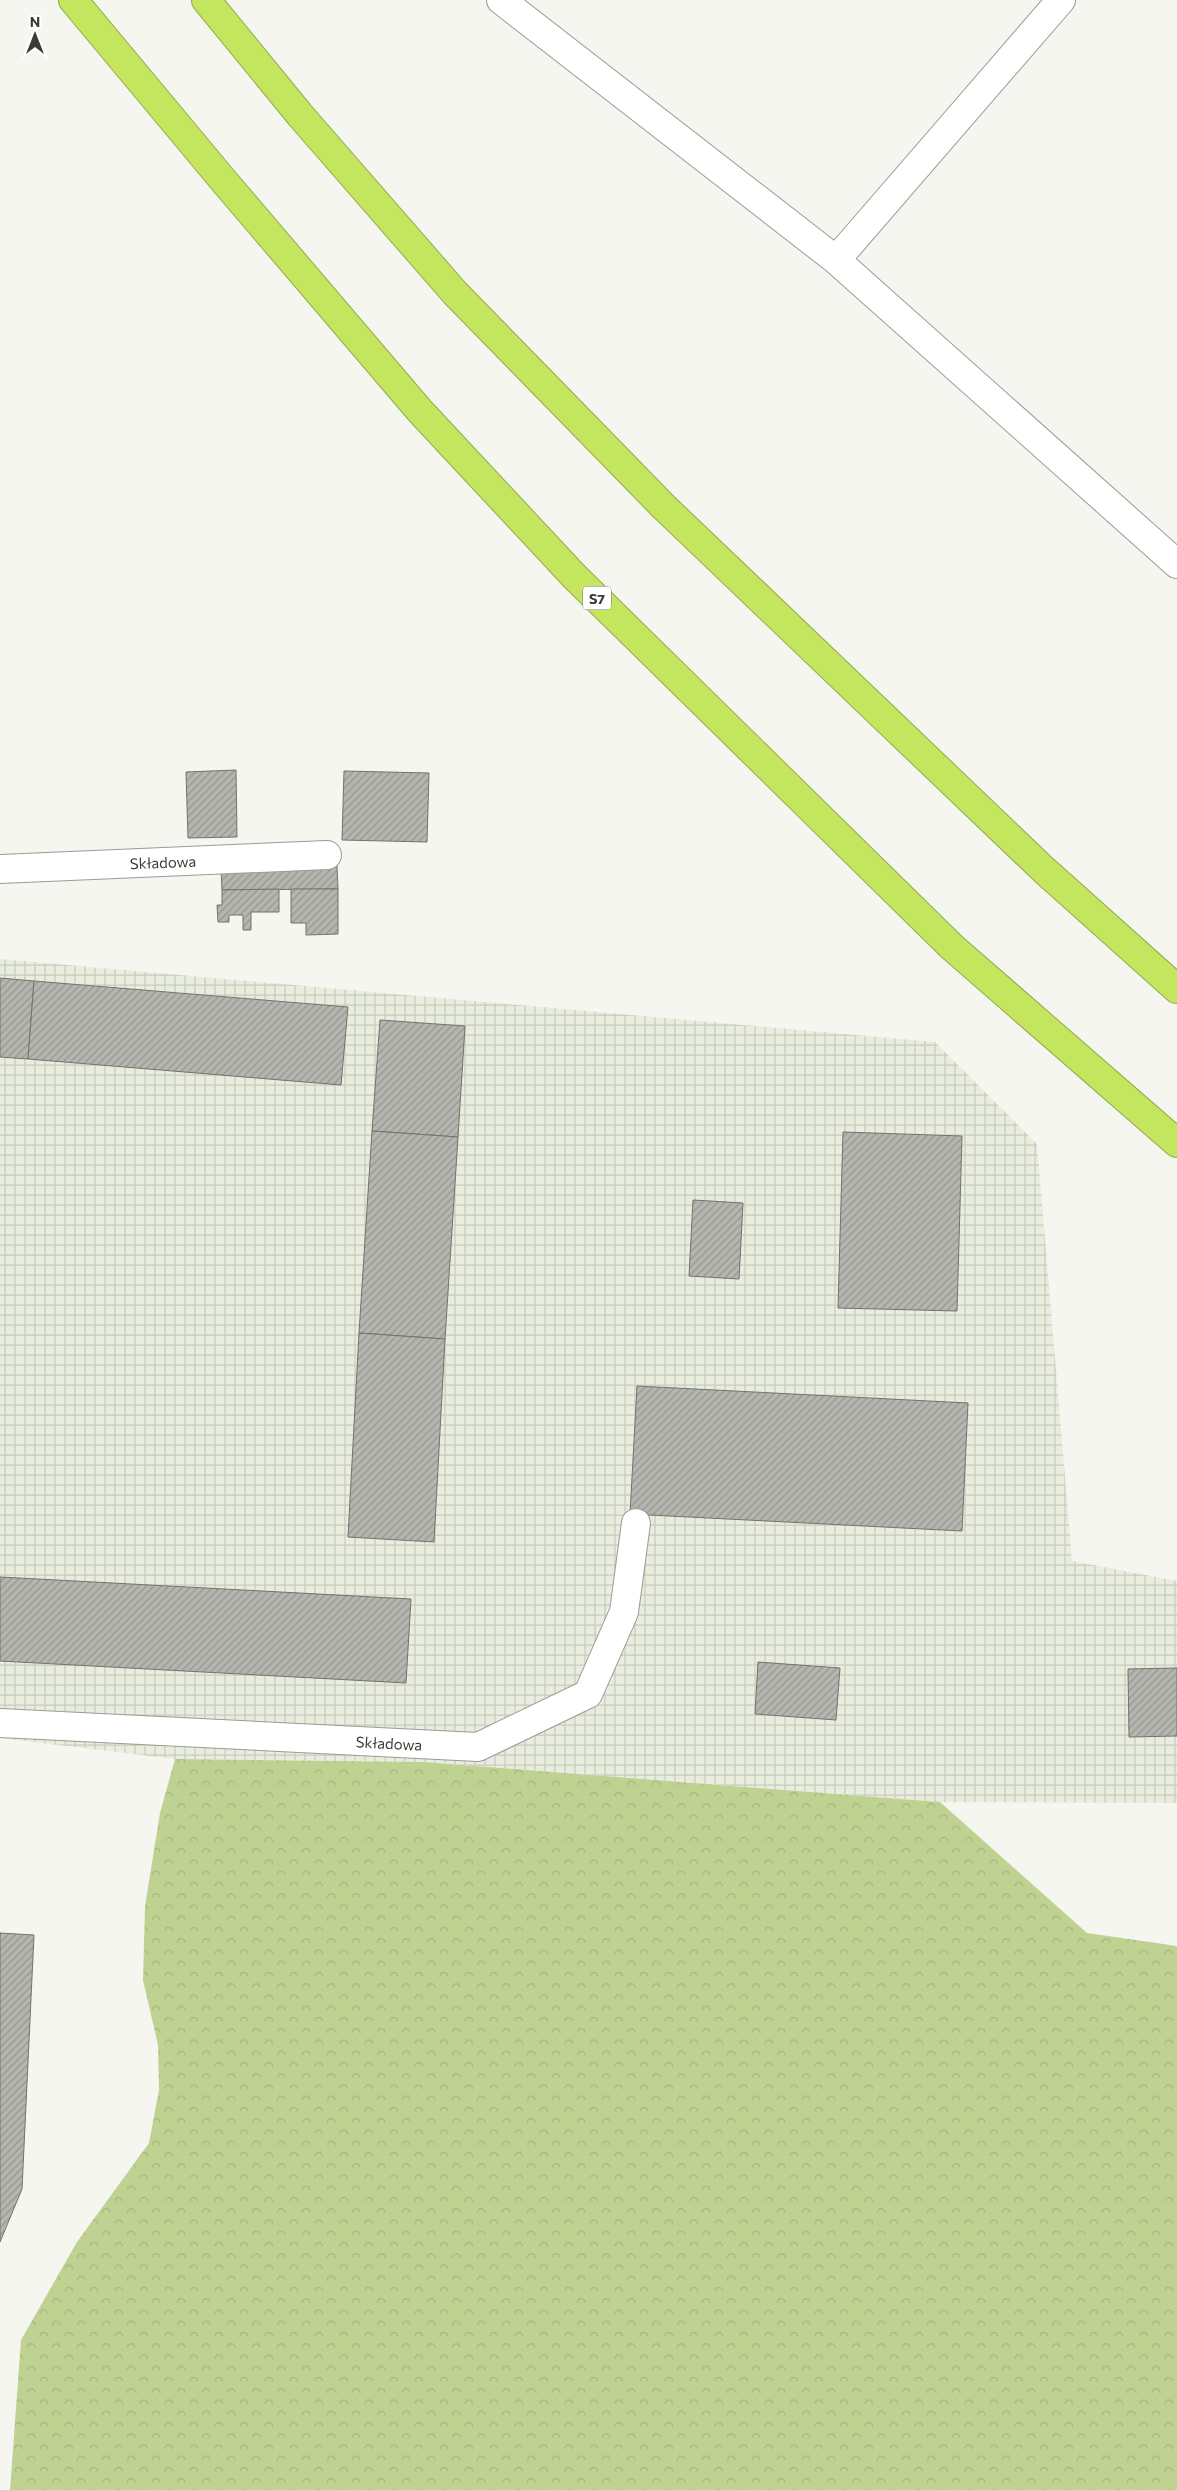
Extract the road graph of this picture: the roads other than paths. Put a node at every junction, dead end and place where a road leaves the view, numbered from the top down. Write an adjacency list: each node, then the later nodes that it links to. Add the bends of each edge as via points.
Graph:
1 (73, 0): 10 (highway, S7, via 420,411 574,576 952,947)
2 (206, 0): 9 (highway, via 300,115 455,293 657,500 1044,870)
3 (501, 0): 5 (street)
4 (1061, 0): 5 (street)
5 (836, 260): 6 (street)
6 (1177, 564)
7 (327, 855): 8 (street, Składowa)
8 (0, 869)
9 (1177, 989)
10 (1177, 1143)
11 (636, 1524): 12 (street, Składowa, via 624,1612 588,1694 478,1748)
12 (0, 1723)

